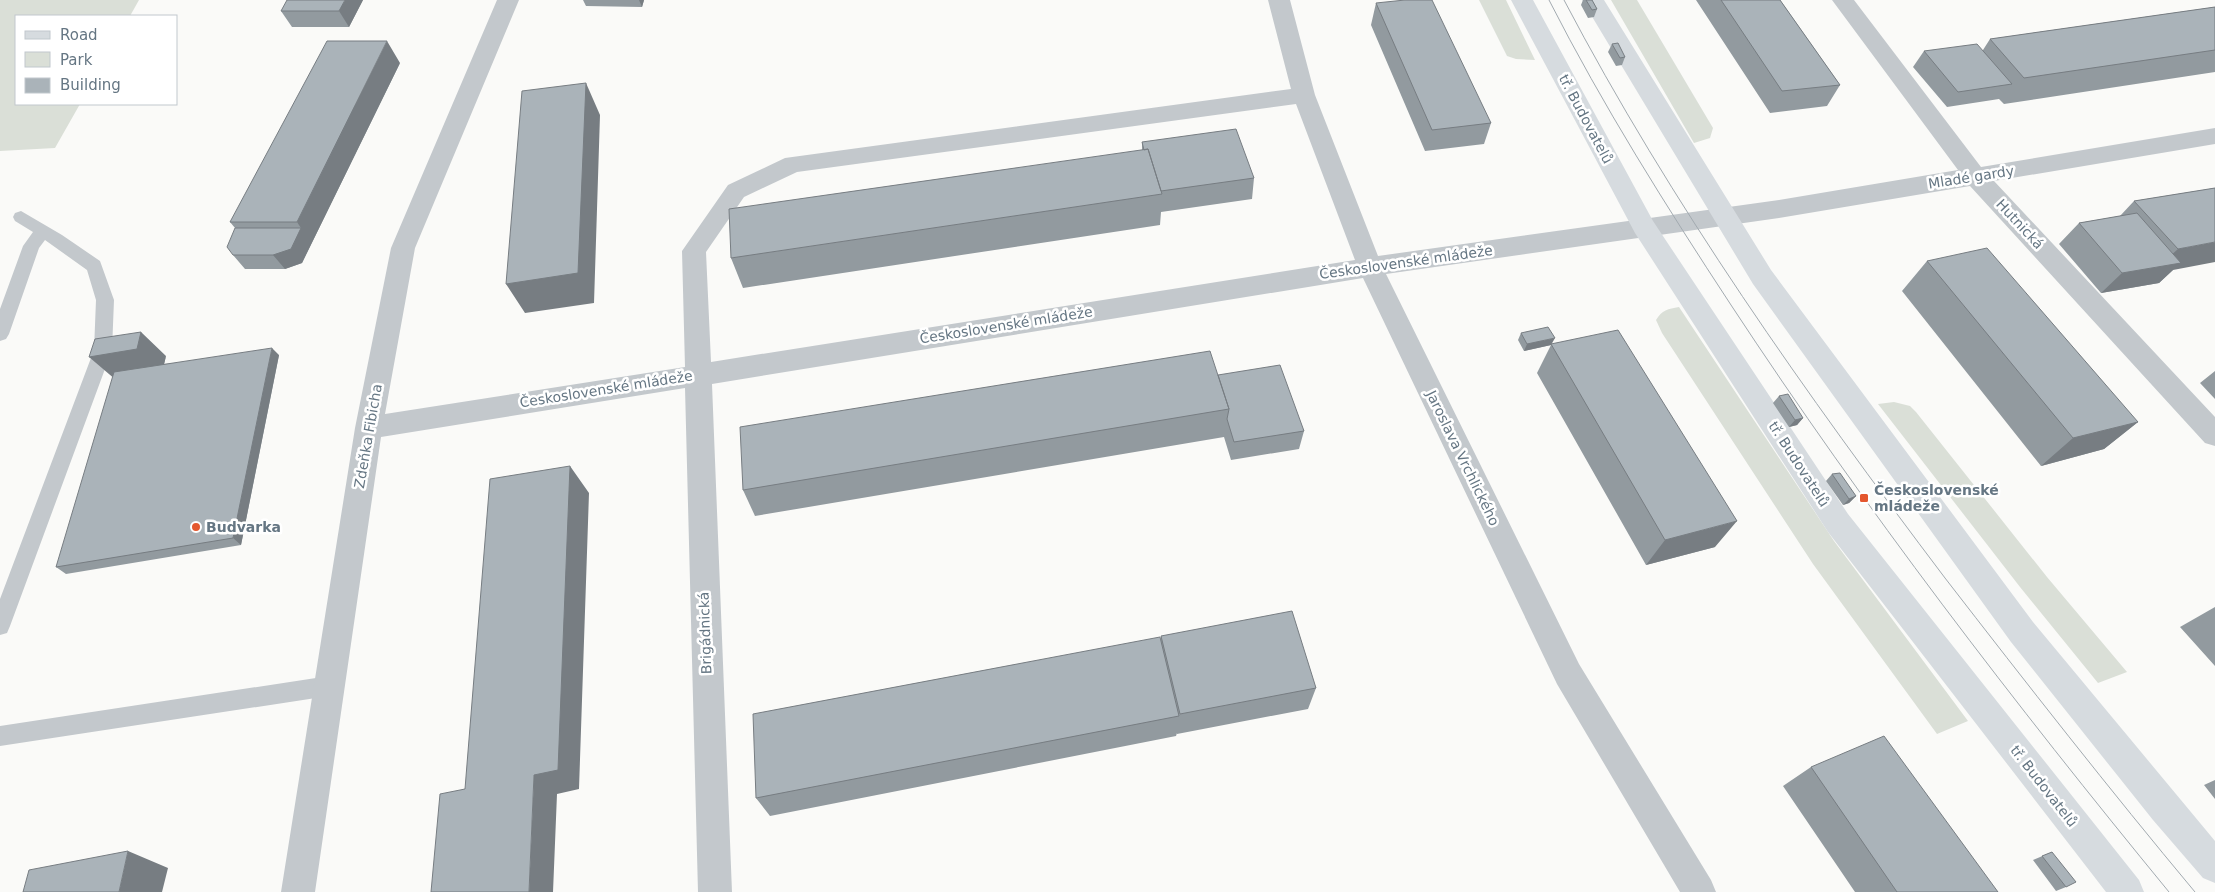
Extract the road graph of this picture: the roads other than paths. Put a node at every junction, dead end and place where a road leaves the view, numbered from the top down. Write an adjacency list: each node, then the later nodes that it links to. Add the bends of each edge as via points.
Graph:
1 (508, 0): 16 (street, Zdeňka Fibicha, via 403,248)
2 (1279, 0): 6 (street, Jaroslava Vrchlického)
3 (1522, 0): 11 (street, tř. Budovatelů)
4 (1593, 0): 10 (street)
5 (1843, 0): 8 (street, Hutnická)
6 (1304, 95): 13 (street, Jaroslava Vrchlického); 15 (street, Brigádnická, via 793,164 736,191 694,251)
7 (2215, 136): 8 (street, Mladé gardy)
8 (1976, 177): 10 (street, Mladé gardy); 17 (street, Hutnická)
9 (21, 217): 12 (lane)
10 (1727, 217): 11 (street, Mladé gardy); 21 (street, via 1762,277 2022,632)
11 (1644, 227): 13 (street, Československé mládeže); 25 (street, tř. Budovatelů, via 1838,523)
12 (43, 231): 14 (lane, via 31,246); 18 (lane, via 94,266 105,300 103,350)
13 (1370, 267): 15 (street, Československé mládeže); 24 (street, Jaroslava Vrchlického, via 1568,674)
14 (0, 334)
15 (698, 374): 16 (street, Československé mládeže); 23 (street, Brigádnická)
16 (369, 428): 19 (street, Zdeňka Fibicha)
17 (2215, 435)
18 (0, 626)
19 (329, 686): 20 (lane); 22 (street, Zdeňka Fibicha)
20 (0, 736)
21 (2215, 866)
22 (298, 892)
23 (715, 892)
24 (1699, 892)
25 (2127, 892)

